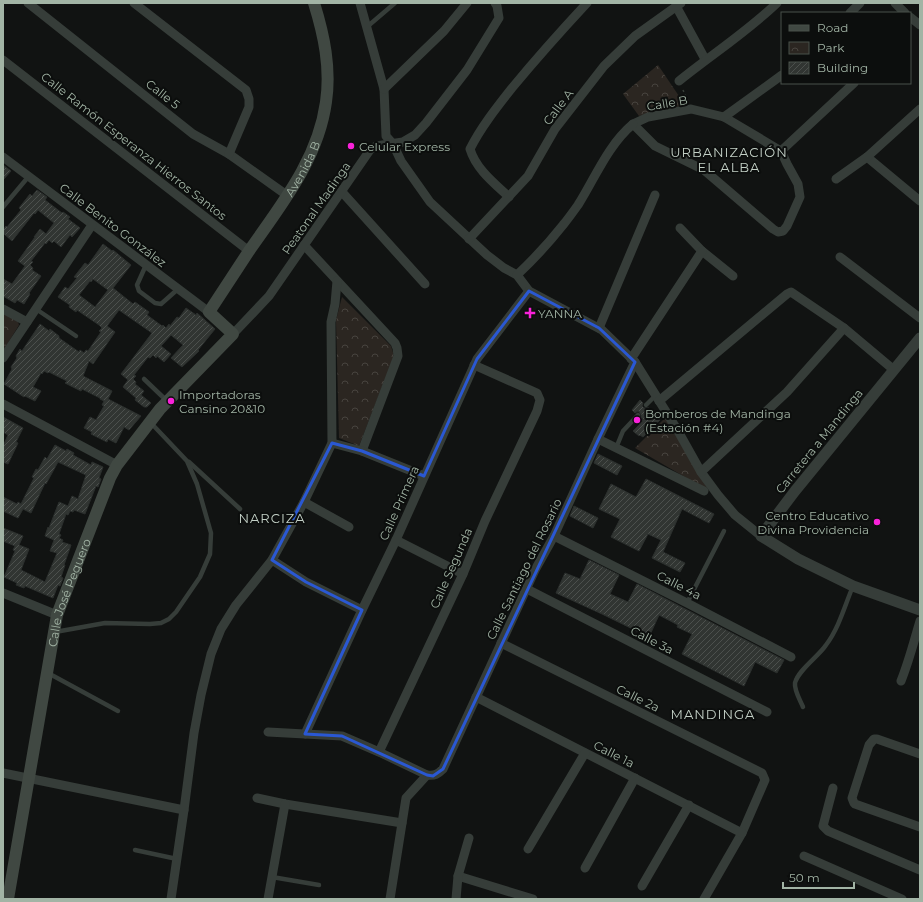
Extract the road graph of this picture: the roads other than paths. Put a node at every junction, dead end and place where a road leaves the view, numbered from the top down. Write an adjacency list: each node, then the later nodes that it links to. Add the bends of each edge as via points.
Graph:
1 (28, 3): 27 (street, Calle 5, via 193,134)
2 (134, 3): 27 (street, via 246,90 249,107)
3 (314, 3): 34 (main road, Avenida B, via 322,29 328,65 326,102 318,138)
4 (360, 3): 15 (street)
5 (395, 3): 15 (lane)
6 (467, 3): 21 (street, via 444,31)
7 (494, 3): 25 (street, Peatonal Madinga, via 499,18 467,70 426,124 404,142)
8 (587, 3): 35 (street, via 538,56 501,102 470,149 473,159)
9 (777, 3): 16 (street)
10 (860, 3): 13 (street)
11 (895, 3): 14 (street)
12 (678, 5): 16 (street); 35 (street, Calle A, via 635,36 604,66 555,129 528,176)
13 (851, 12)
14 (904, 12)
15 (368, 26): 21 (street)
16 (705, 59): 19 (street)
17 (3, 60): 42 (street, Calle Ramón Esperanza Hierros Santos)
18 (781, 76): 23 (street)
19 (679, 81)
20 (853, 84): 26 (street)
21 (384, 89): 25 (street, via 386,136)
22 (920, 109): 29 (street)
23 (724, 117): 24 (street, Calle B, via 691,109 648,117); 26 (street, Calle B)
24 (633, 124): 26 (street, Calle B, via 656,146 704,170 778,232 787,226 800,198 798,184); 46 (street, via 596,173 577,206 540,253)
25 (393, 144): 32 (street, Peatonal Madinga, via 376,146 370,150); 40 (street, via 401,161 430,202)
26 (781, 151)
27 (229, 154): 34 (street, Calle 5)
28 (3, 157): 30 (street, Calle Benito González)
29 (867, 157): 31 (street); 36 (street)
30 (29, 176): 37 (lane); 38 (street, Calle Benito González)
31 (836, 179)
32 (342, 192): 41 (street, Peatonal Madinga); 49 (street)
33 (655, 195): 57 (street)
34 (288, 196): 42 (main road, Avenida B)
35 (509, 197): 40 (street, Calle A)
36 (920, 201)
37 (3, 207)
38 (92, 225): 45 (street, Calle Benito González); 53 (street)
39 (680, 228): 43 (street)
40 (469, 239): 46 (street)
41 (304, 245): 48 (street); 59 (street, Peatonal Madinga, via 269,296)
42 (249, 251): 54 (main road, Avenida B)
43 (702, 251): 47 (street); 63 (street, Calle Santiago del Rosario)
44 (840, 257): 55 (street)
45 (146, 266): 50 (street, Calle Benito González); 50 (lane, via 137,285 139,291 161,304)
46 (517, 276): 51 (street)
47 (733, 276)
48 (337, 281): 74 (street, via 331,322); 76 (street, via 395,343 398,352)
49 (425, 284)
50 (178, 289): 54 (street, Calle Benito González)
51 (529, 291): 57 (street); 64 (street, Calle Primera, via 481,352)
52 (3, 309): 56 (street)
53 (36, 309): 56 (street); 60 (lane)
54 (209, 312): 59 (main road)
55 (920, 318)
56 (27, 322): 62 (street)
57 (599, 328): 63 (street)
58 (844, 328): 65 (street); 67 (street, via 792,292); 79 (street, via 787,392)
59 (233, 334): 68 (main road, Calle José Peguero)
60 (76, 336)
61 (920, 338): 65 (street, Carretera a Mandinga)
62 (3, 358)
63 (633, 360): 67 (street); 73 (street, Calle Santiago del Rosario)
64 (474, 365): 80 (street, Calle Primera); 90 (street, Calle Segunda, via 537,393 540,400)
65 (894, 370): 87 (street, Carretera a Mandinga, via 794,491)
66 (144, 379): 68 (lane)
67 (657, 398): 70 (lane); 79 (street)
68 (167, 401): 72 (main road, Calle José Peguero)
69 (3, 404): 78 (street)
70 (646, 405)
71 (638, 415): 75 (lane, via 623,431)
72 (150, 422): 77 (lane); 78 (main road, Calle José Peguero)
73 (598, 439): 75 (street); 86 (street, Calle Santiago del Rosario)
74 (332, 443): 76 (street); 82 (street)
75 (616, 448): 81 (street)
76 (362, 451): 80 (street)
77 (187, 461): 83 (lane); 99 (lane, via 197,484 211,534 210,554 200,577 176,612 162,623 106,623)
78 (117, 465): 97 (main road, Calle José Peguero)
79 (701, 472): 87 (street, via 735,515)
80 (424, 476): 88 (street, Calle Primera)
81 (704, 491)
82 (304, 502): 84 (street); 89 (street)
83 (240, 509)
84 (349, 528)
85 (724, 531): 94 (lane)
86 (554, 536): 92 (street, Calle Santiago del Rosario); 94 (street, Calle 4a)
87 (761, 536): 91 (street, via 798,559)
88 (396, 540): 90 (street); 95 (street, Calle Primera)
89 (272, 560): 95 (street, via 306,582); 121 (street, via 236,605 211,654 194,733)
90 (463, 574): 110 (street, Calle Segunda)
91 (853, 586): 96 (street); 105 (lane, via 826,646 798,677 795,684)
92 (527, 589): 100 (street, Calle Santiago del Rosario); 107 (street, Calle 3a)
93 (3, 593): 97 (street)
94 (687, 603): 101 (street, Calle 4a)
95 (362, 610): 109 (street, Calle Primera)
96 (920, 610)
97 (57, 616): 99 (main road, Calle José Peguero)
98 (920, 621): 103 (street)
99 (55, 632): 102 (main road, Calle José Peguero)
100 (501, 644): 104 (street, Calle Santiago del Rosario); 124 (street, Calle 2a, via 762,773 765,780)
101 (791, 657)
102 (47, 673): 106 (lane); 115 (main road, Calle José Peguero)
103 (901, 681)
104 (476, 697): 111 (street, Calle 1a); 114 (street, Calle Santiago del Rosario, via 444,769 433,776)
105 (803, 707)
106 (118, 711)
107 (766, 712)
108 (268, 732): 109 (street)
109 (305, 734): 110 (street, via 342,736)
110 (379, 752): 114 (street)
111 (585, 753): 116 (street, Calle 1a); 126 (street)
112 (920, 754): 123 (street, via 874,739 869,745 852,798 856,804)
113 (3, 773): 115 (street)
114 (427, 775): 122 (street, via 406,798)
115 (30, 778): 121 (street); 136 (main road, Calle José Peguero)
116 (635, 778): 120 (street, Calle 1a); 130 (street)
117 (833, 788): 131 (street, via 823,826 828,831)
118 (257, 798): 119 (street)
119 (285, 804): 122 (street); 133 (street)
120 (689, 806): 124 (street, Calle 1a); 135 (street)
121 (184, 810): 129 (street)
122 (402, 823): 139 (street)
123 (920, 827)
124 (742, 833): 142 (street)
125 (469, 838): 132 (street)
126 (528, 849)
127 (134, 850): 129 (lane)
128 (804, 856): 143 (street)
129 (177, 859): 137 (street)
130 (586, 868)
131 (920, 870)
132 (458, 876): 140 (street); 141 (street)
133 (272, 877): 134 (lane); 138 (street)
134 (319, 885)
135 (642, 886)
136 (8, 899)
137 (171, 899)
138 (268, 899)
139 (390, 899)
140 (456, 899)
141 (533, 899)
142 (704, 899)
143 (902, 899)

